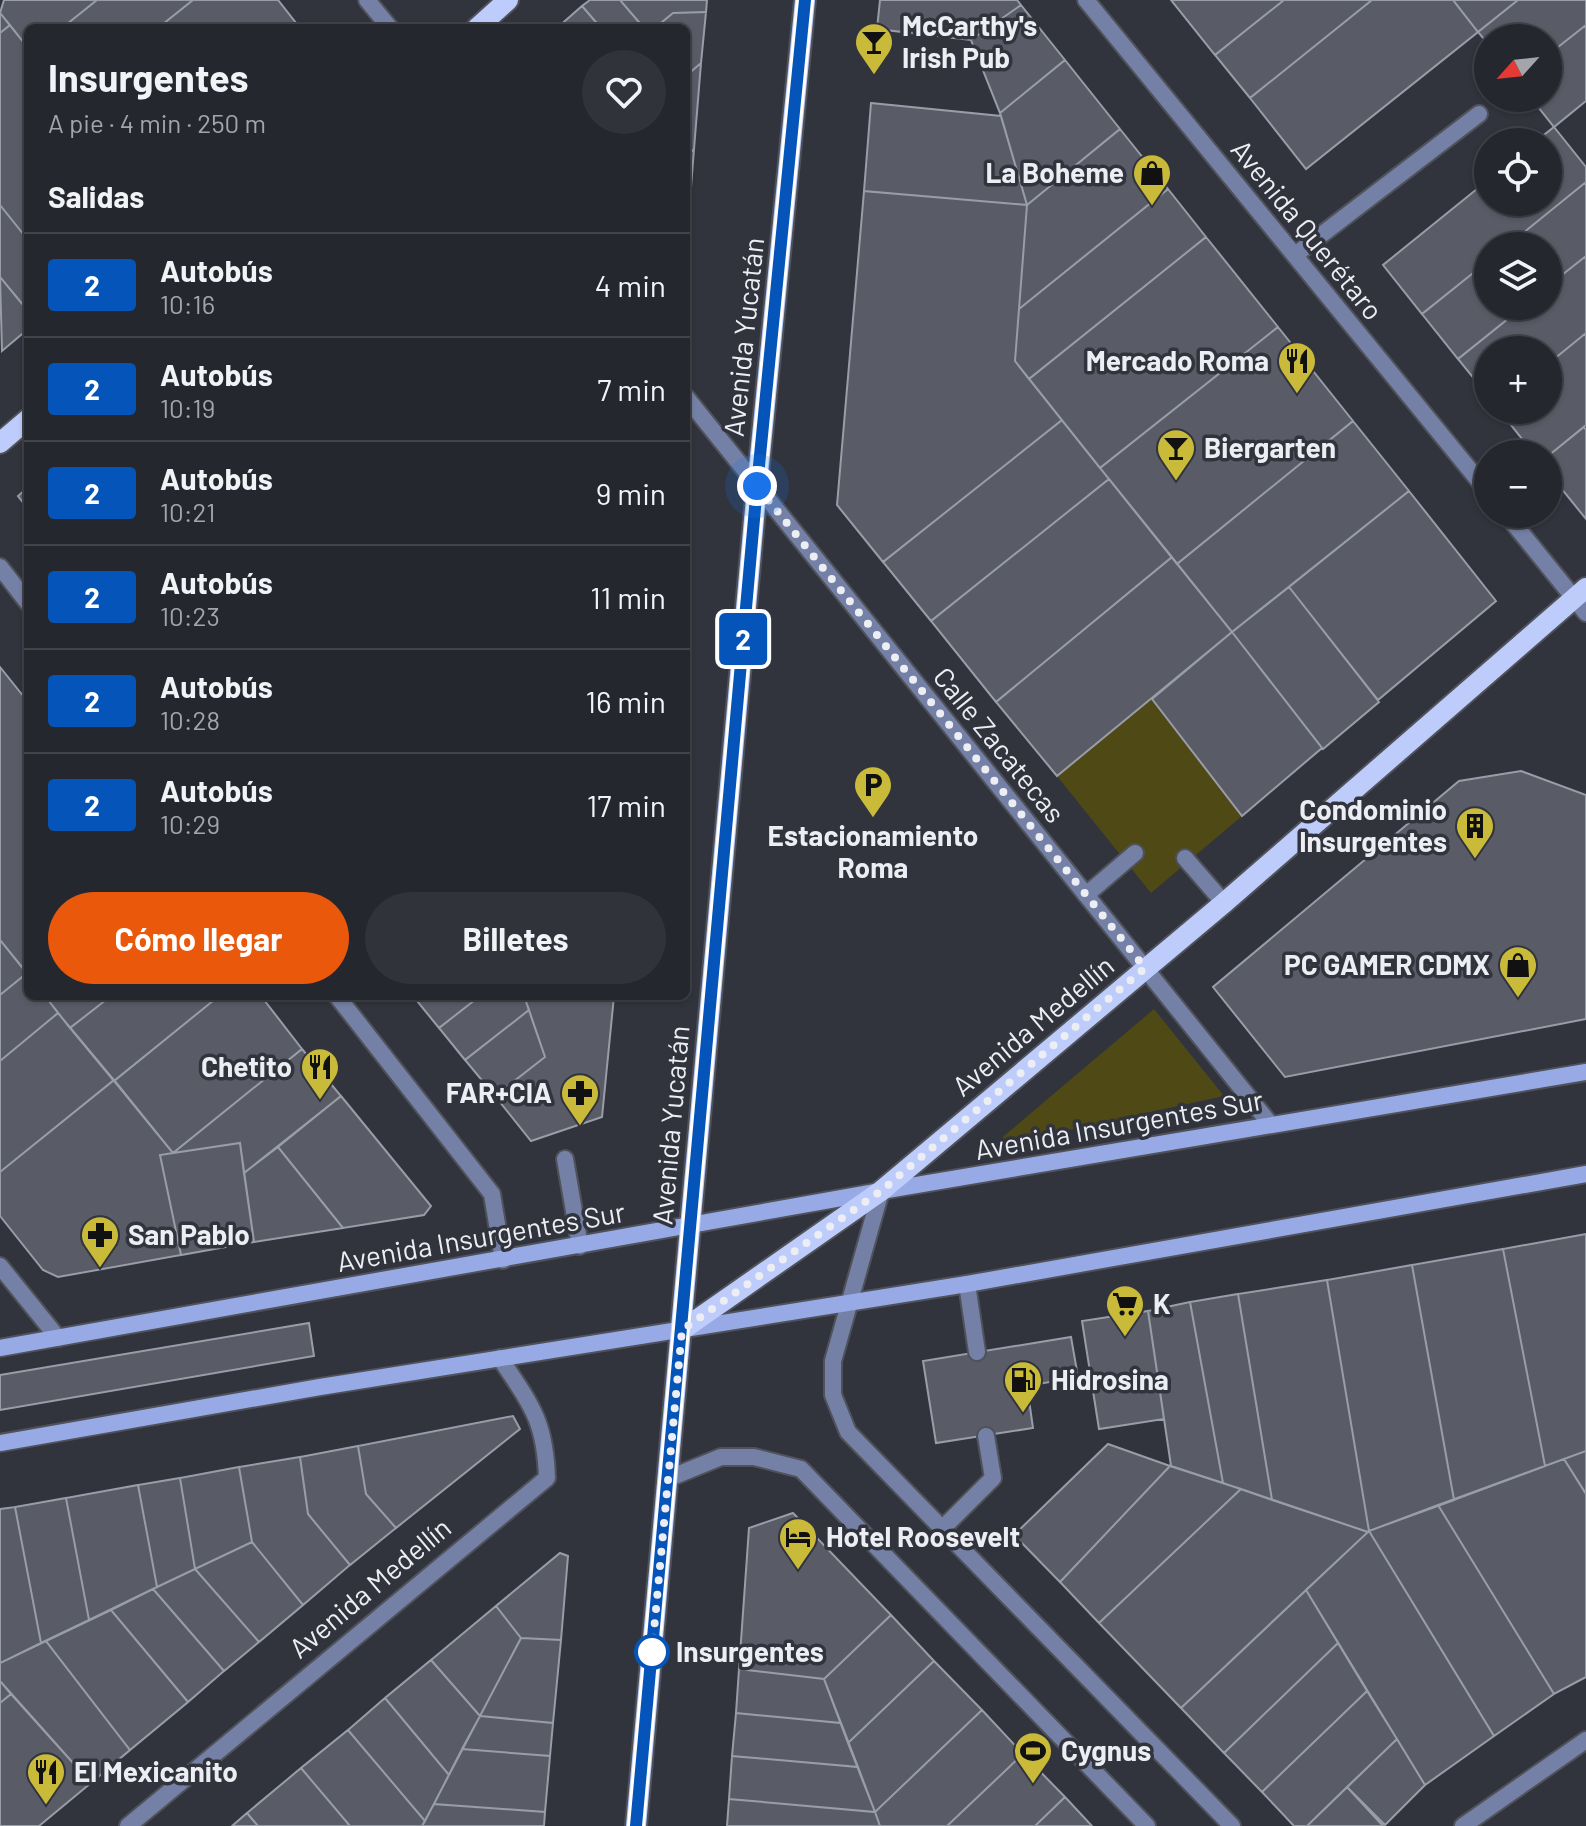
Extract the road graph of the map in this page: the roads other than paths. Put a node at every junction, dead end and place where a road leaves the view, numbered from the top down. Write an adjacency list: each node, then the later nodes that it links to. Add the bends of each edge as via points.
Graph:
1 (367, 0): 5 (street)
2 (508, 0): 6 (main road)
3 (805, 0): 13 (main road, Avenida Yucatán)
4 (1086, 0): 8 (street, Avenida Querétaro)
5 (387, 24)
6 (481, 24)
7 (1479, 114): 8 (street)
8 (1295, 255): 12 (street, Avenida Querétaro)
9 (690, 402): 13 (street, Calle Zacatecas)
10 (24, 422): 11 (main road)
11 (0, 443)
12 (1474, 475)
13 (757, 486): 20 (street, Calle Zacatecas); 29 (main road, Avenida Yucatán)
14 (1519, 528): 17 (street)
15 (0, 567): 16 (street)
16 (24, 598)
17 (1582, 599): 21 (main road, Avenida Medellín)
18 (1135, 853): 20 (street)
19 (1185, 858): 21 (street)
20 (1086, 895): 22 (street, Calle Zacatecas)
21 (1224, 903): 22 (main road, Avenida Medellín)
22 (1145, 968): 25 (street, Calle Zacatecas); 28 (main road, Avenida Medellín)
23 (340, 1000): 31 (street, via 492,1194)
24 (1586, 1072): 25 (main road, Avenida Insurgentes Sur)
25 (1271, 1125): 28 (main road, Avenida Insurgentes Sur)
26 (565, 1159): 30 (street)
27 (1586, 1174): 33 (main road)
28 (881, 1191): 29 (main road, Avenida Insurgentes Sur); 34 (street); 35 (main road, Avenida Medellín)
29 (690, 1227): 30 (main road, Avenida Insurgentes Sur); 35 (main road, Avenida Yucatán)
30 (580, 1246): 31 (main road, Avenida Insurgentes Sur)
31 (503, 1260): 36 (main road, Avenida Insurgentes Sur)
32 (0, 1266): 36 (street)
33 (967, 1284): 34 (main road); 38 (street)
34 (849, 1301): 35 (main road); 43 (street, via 833,1361 837,1412 848,1432)
35 (682, 1330): 39 (main road); 42 (main road, Avenida Yucatán)
36 (58, 1338): 37 (main road, Avenida Insurgentes Sur)
37 (0, 1348)
38 (977, 1352)
39 (500, 1358): 41 (main road); 45 (street, Avenida Medellín, via 539,1418 547,1478)
40 (986, 1436): 43 (street, via 993,1478)
41 (0, 1443)
42 (667, 1479): 46 (main road, Avenida Yucatán); 47 (street, via 721,1457 754,1457 801,1469)
43 (941, 1530): 48 (street)
44 (1586, 1740): 49 (street)
45 (128, 1826)
46 (636, 1826)
47 (1147, 1826)
48 (1232, 1826)
49 (1463, 1826)

